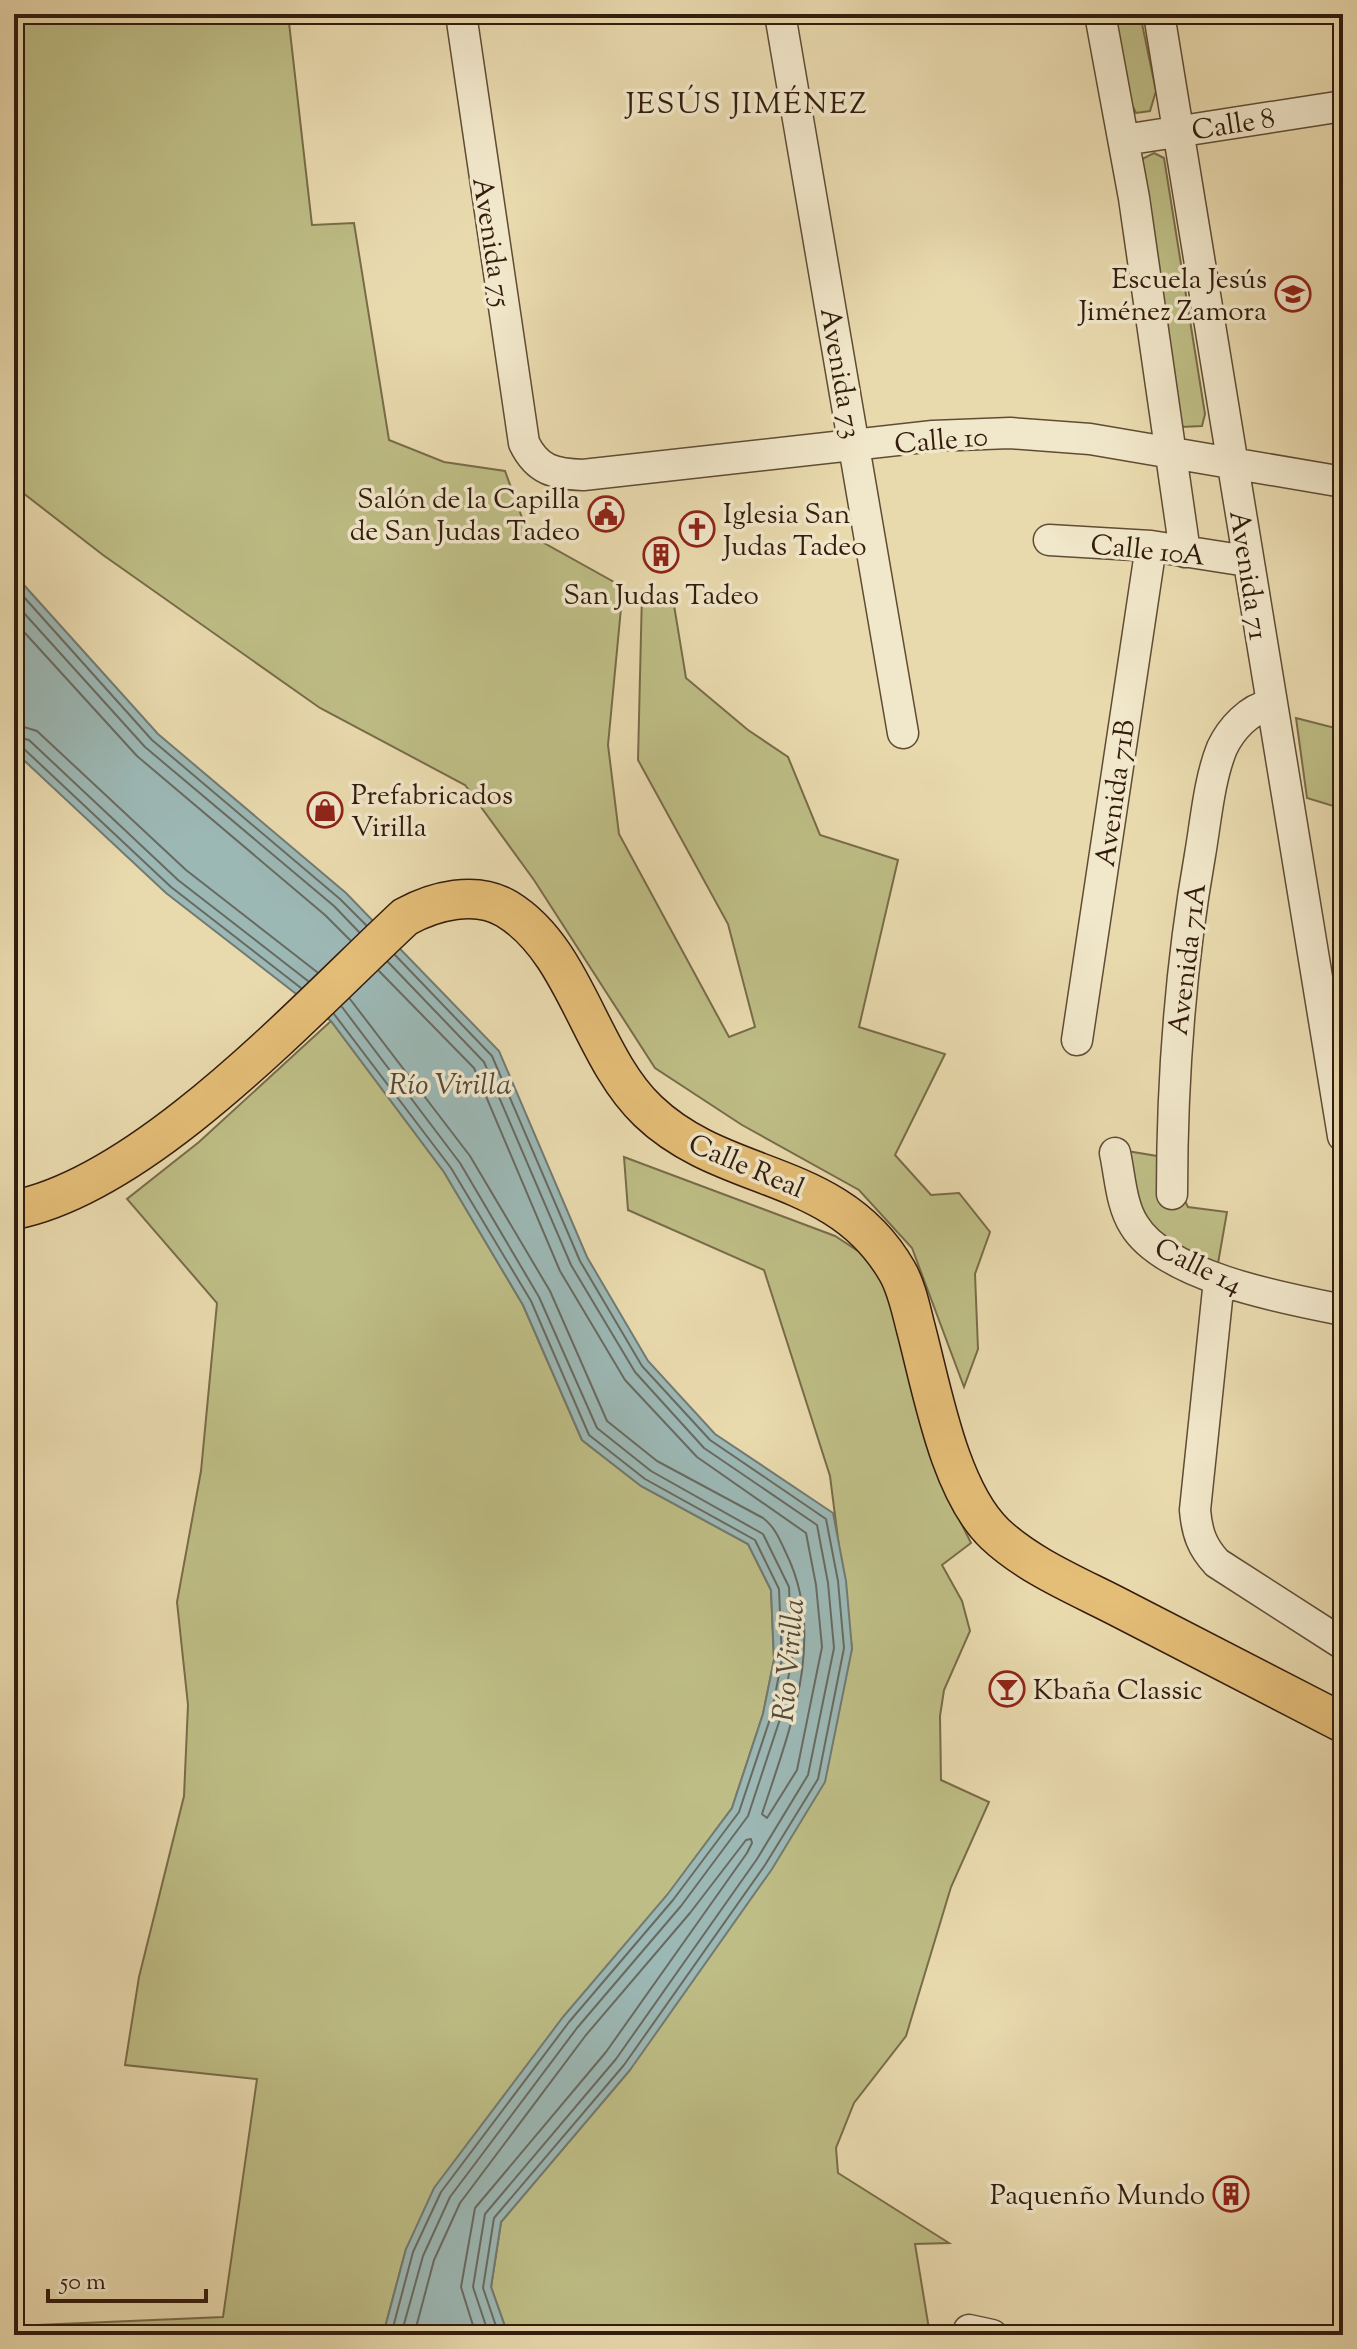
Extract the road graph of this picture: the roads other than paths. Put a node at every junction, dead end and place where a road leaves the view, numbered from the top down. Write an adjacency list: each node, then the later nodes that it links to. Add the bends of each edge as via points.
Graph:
1 (461, 14): 11 (street, Avenida 75, via 524,443)
2 (780, 14): 8 (street, Avenida 73)
3 (1100, 14): 7 (street)
4 (1159, 14): 6 (street, Avenida 71)
5 (1343, 106): 6 (street, Calle 8)
6 (1179, 131): 7 (street, Calle 8); 10 (street, Avenida 71)
7 (1124, 140): 9 (street)
8 (855, 447): 9 (street, Calle 10, via 1010,433); 11 (street, Calle 10, via 583,475); 18 (street, Avenida 73)
9 (1173, 453): 10 (street, Calle 10); 15 (street)
10 (1233, 464): 12 (street, Calle 10); 16 (street, Avenida 71)
11 (538, 465)
12 (1343, 482)
13 (1049, 540): 14 (street, Calle 10A)
14 (1151, 546): 15 (street, Calle 10A); 19 (street, Avenida 71B)
15 (1185, 552): 16 (street, Calle 10A)
16 (1247, 561): 17 (street, Avenida 71)
17 (1270, 705): 20 (street, Avenida 71); 22 (street, Avenida 71A, via 1251,713 1233,730 1217,765 1185,941 1174,1053)
18 (903, 733)
19 (1077, 1040)
20 (1342, 1124)
21 (1115, 1153): 24 (street, Calle 14, via 1136,1229 1165,1254)
22 (1172, 1194)
23 (14, 1210): 27 (main road, Calle Real, via 40,1205 103,1173 169,1130 230,1081 405,917 433,902 476,901 504,907 556,960 600,1044 647,1111 682,1139 840,1207 875,1239 899,1274 967,1493 994,1533 1054,1574)
24 (1219, 1280): 25 (street, Calle 14); 26 (street, via 1197,1530 1217,1563)
25 (1343, 1310)
26 (1343, 1644)
27 (1343, 1723)

